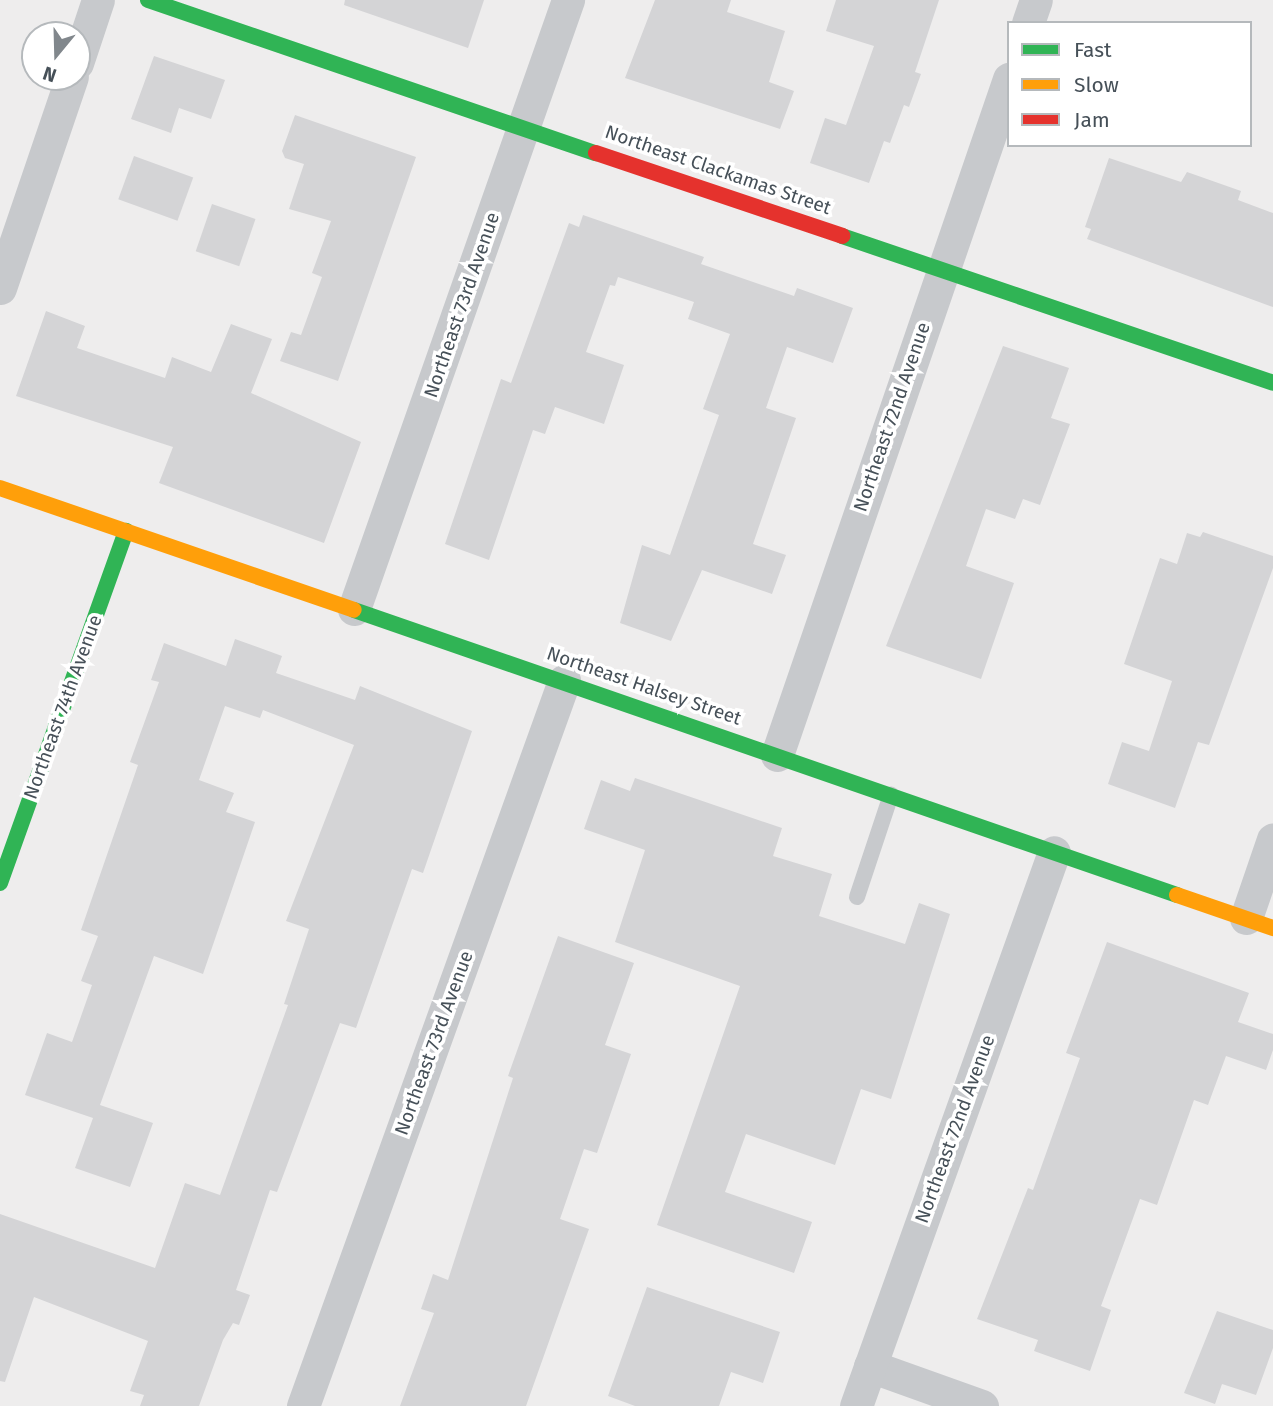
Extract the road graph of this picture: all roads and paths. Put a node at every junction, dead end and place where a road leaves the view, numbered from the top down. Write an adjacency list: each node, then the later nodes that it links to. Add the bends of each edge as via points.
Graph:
1 (98, 0): 5 (street)
2 (148, 0): 9 (street, Northeast Clackamas Street)
3 (568, 0): 9 (street, Northeast 73rd Avenue)
4 (1036, 0): 6 (street)
5 (91, 21)
6 (1029, 21)
7 (1007, 85): 10 (street, Northeast 72nd Avenue)
8 (67, 91): 11 (street)
9 (524, 127): 10 (street, Northeast Clackamas Street); 15 (street, Northeast 73rd Avenue)
10 (943, 268): 12 (street, Northeast Clackamas Street); 17 (street, Northeast 72nd Avenue)
11 (0, 288)
12 (1273, 383)
13 (0, 488): 14 (street, Northeast Halsey Street)
14 (126, 531): 15 (street, Northeast Halsey Street); 21 (street, Northeast 74th Avenue)
15 (354, 609): 16 (street, Northeast Halsey Street)
16 (564, 681): 17 (street, Northeast Halsey Street); 25 (street, Northeast 73rd Avenue)
17 (777, 755): 18 (street, Northeast Halsey Street)
18 (891, 795): 20 (street, Northeast Halsey Street); 22 (lane)
19 (1273, 839): 23 (street)
20 (1054, 852): 23 (street, Northeast Halsey Street); 24 (street, Northeast 72nd Avenue)
21 (0, 883)
22 (857, 897)
23 (1259, 923)
24 (870, 1366): 26 (street, Northeast 72nd Avenue); 27 (street)
25 (303, 1406)
26 (856, 1406)
27 (982, 1406)

